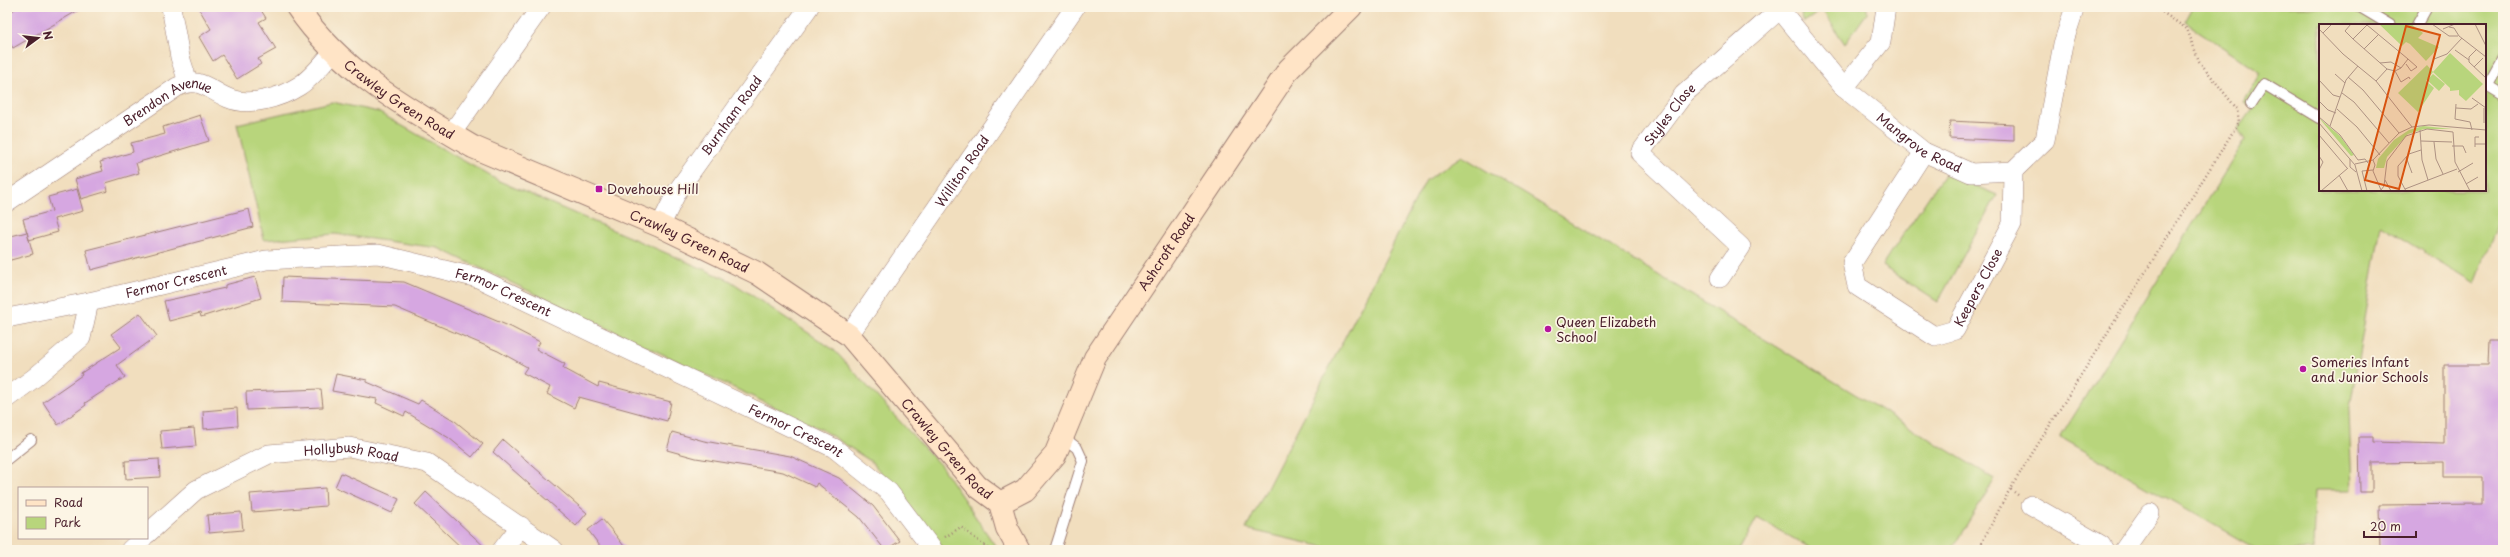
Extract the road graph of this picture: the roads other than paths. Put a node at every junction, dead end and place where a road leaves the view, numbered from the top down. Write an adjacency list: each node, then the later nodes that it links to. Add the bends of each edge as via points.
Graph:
1 (171, 7): 16 (street, via 180,57)
2 (297, 7): 14 (street, Crawley Green Road)
3 (541, 7): 22 (street)
4 (809, 7): 26 (street, Burnham Road, via 678,190)
5 (1075, 7): 30 (street, Williton Road)
6 (1351, 7): 32 (street, Ashcroft Road, via 1289,68 1095,358)
7 (1886, 7): 18 (street, via 1882,42)
8 (2074, 7): 24 (street, via 2063,44 2045,140)
9 (2360, 7): 12 (lane)
10 (2427, 7): 13 (lane)
11 (1779, 8): 18 (street, Mangrove Road); 27 (street, Styles Close, via 1684,94 1640,153 1741,247)
12 (2388, 24)
13 (2418, 24)
14 (334, 51): 16 (street, Brendon Avenue, via 300,86 275,97 252,101 229,98 198,82); 22 (street, Crawley Green Road, via 396,100)
15 (2503, 58): 17 (lane)
16 (188, 82): 25 (street, Brendon Avenue)
17 (2486, 84): 19 (lane)
18 (1844, 88): 23 (street, Mangrove Road)
19 (2503, 95)
20 (2251, 104): 21 (lane, via 2264,84)
21 (2319, 117)
22 (451, 134): 26 (street, Crawley Green Road)
23 (1924, 152): 24 (street, Mangrove Road, via 1971,173); 24 (street, Keepers Close, via 1852,263 1857,286 1934,336 1955,330 2012,224)
24 (2012, 171)
25 (7, 202)
26 (660, 226): 30 (street, Crawley Green Road, via 757,273)
27 (1720, 278)
28 (89, 302): 29 (street, Fermor Crescent); 31 (street, via 81,338); 41 (street, Fermor Crescent, via 266,260 378,254 478,278 834,448 889,492)
29 (7, 318)
30 (849, 336): 35 (street, Crawley Green Road, via 977,486)
31 (7, 398)
32 (1062, 436): 35 (street, Ashcroft Road, via 1055,455 1025,490); 46 (lane, via 1077,448 1083,460)
33 (31, 440): 34 (lane)
34 (7, 458)
35 (1000, 503): 45 (street, Crawley Green Road, via 1007,528)
36 (2031, 505): 47 (street, via 2101,545)
37 (2150, 513): 48 (street)
38 (522, 526): 39 (street, Hollybush Road, via 427,463 349,447 269,454 196,490); 43 (street); 44 (street, Hollybush Road)
39 (148, 533)
40 (142, 539): 42 (street)
41 (932, 548)
42 (130, 550)
43 (502, 550)
44 (554, 550)
45 (1019, 550)
46 (1055, 550)
47 (2104, 550)
48 (2124, 550)

